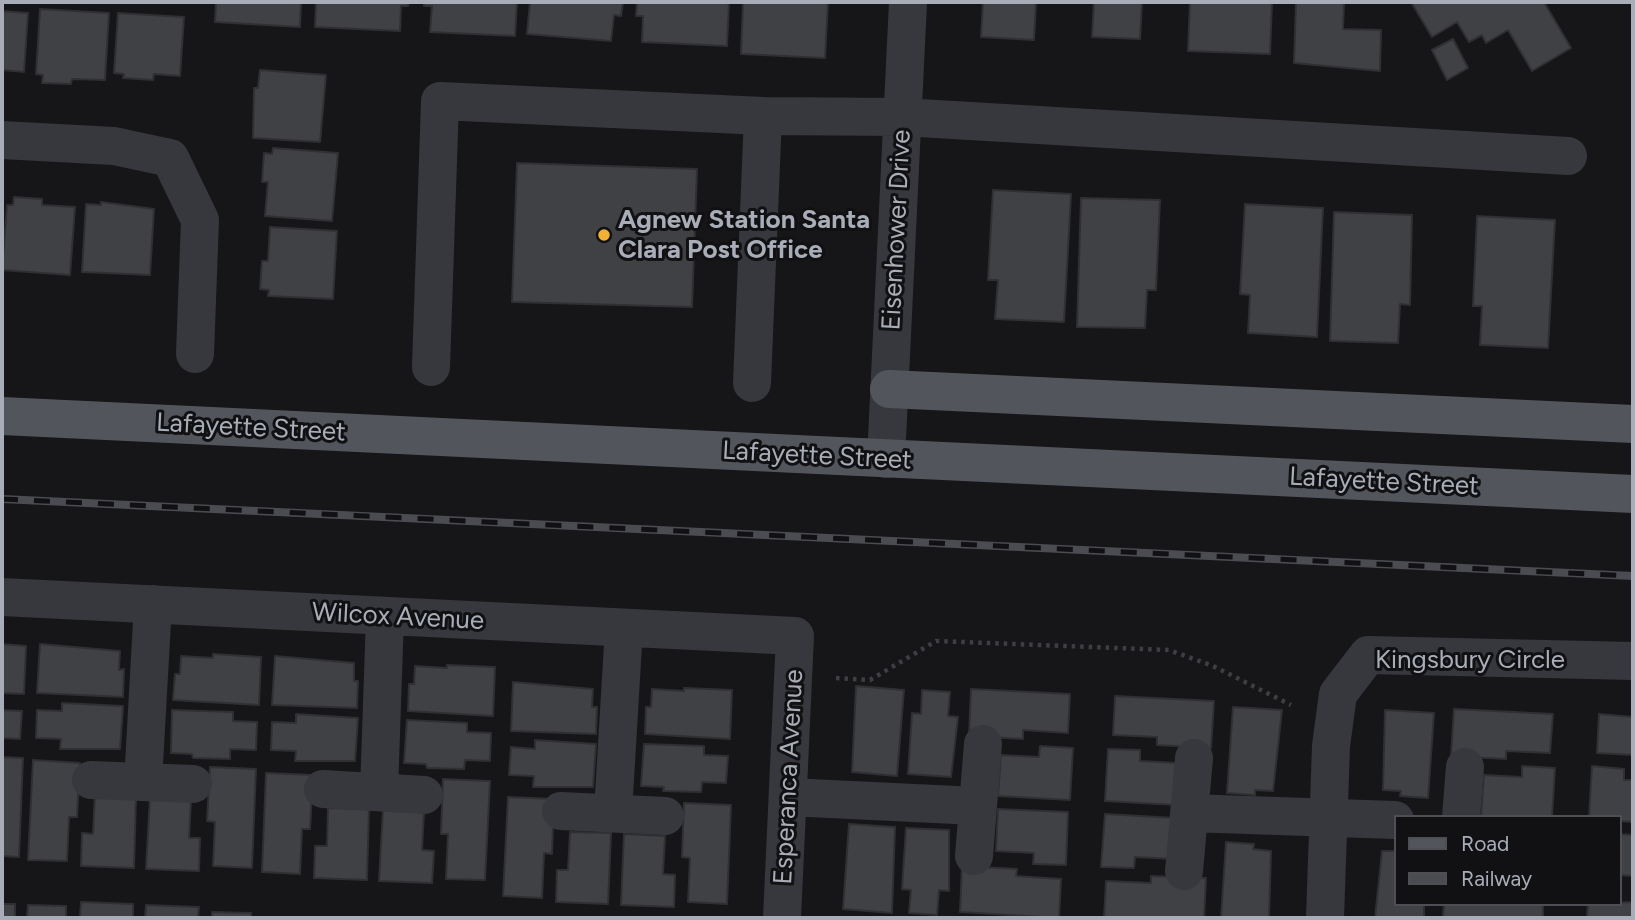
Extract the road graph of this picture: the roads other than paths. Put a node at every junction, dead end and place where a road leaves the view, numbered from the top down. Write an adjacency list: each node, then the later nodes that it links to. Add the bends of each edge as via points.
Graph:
1 (908, 2): 3 (street, Eisenhower Drive)
2 (763, 116): 3 (street); 7 (street, via 440,101); 8 (street)
3 (902, 117): 5 (street); 9 (street, Eisenhower Drive)
4 (2, 141): 6 (street, via 114,146 170,158 200,220)
5 (1568, 156)
6 (195, 354)
7 (431, 367)
8 (752, 383)
9 (889, 389): 11 (main road); 12 (street, Eisenhower Drive)
10 (2, 416): 12 (main road, Lafayette Street)
11 (1633, 424)
12 (886, 459): 13 (main road, Lafayette Street)
13 (1633, 494)
14 (2, 597): 15 (street, Wilcox Avenue)
15 (153, 604): 16 (street, Wilcox Avenue); 24 (street)
16 (385, 616): 17 (street, Wilcox Avenue); 27 (street)
17 (624, 628): 18 (street, Wilcox Avenue); 32 (street)
18 (795, 636): 29 (street, Esperanca Avenue)
19 (1633, 661): 36 (street, Kingsbury Circle, via 1367,655 1338,694)
20 (983, 744): 30 (street)
21 (1194, 758): 33 (street)
22 (1465, 766): 34 (street)
23 (91, 780): 24 (street)
24 (142, 782): 25 (street)
25 (193, 784)
26 (323, 789): 27 (street)
27 (379, 792): 28 (street)
28 (424, 795)
29 (788, 797): 30 (street); 40 (street, Esperanca Avenue)
30 (977, 806): 38 (street)
31 (561, 811): 32 (street)
32 (613, 812): 35 (street)
33 (1189, 813): 36 (street); 39 (street)
34 (1461, 815)
35 (665, 816)
36 (1328, 817): 37 (street); 41 (street, Kingsbury Circle)
37 (1394, 820)
38 (975, 856)
39 (1184, 871)
40 (782, 918)
41 (1325, 918)

